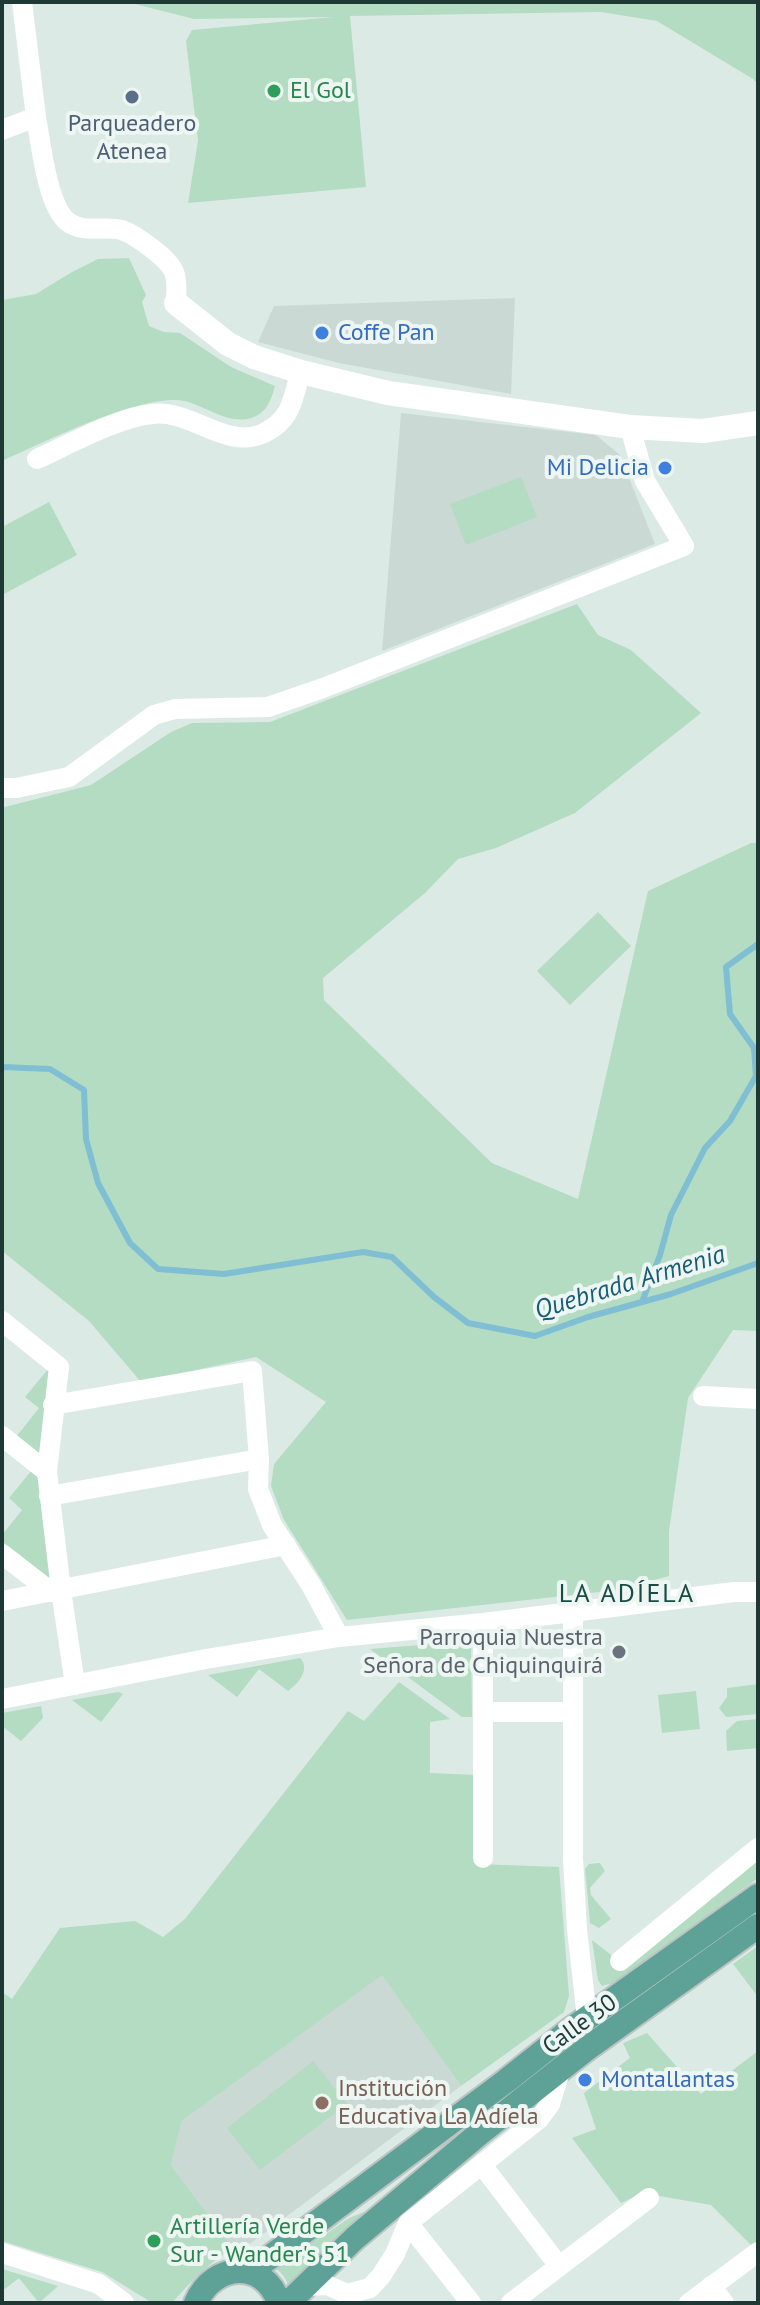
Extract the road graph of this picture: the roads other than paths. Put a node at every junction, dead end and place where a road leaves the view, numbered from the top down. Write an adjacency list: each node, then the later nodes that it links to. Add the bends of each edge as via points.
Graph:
1 (22, 2): 2 (street)
2 (36, 117): 3 (street); 4 (street, via 48,186 67,222 121,230 158,253 173,270)
3 (2, 130)
4 (176, 303): 5 (street, via 228,344)
5 (301, 372): 7 (street, via 388,393); 8 (street, via 288,412 277,427 253,438 153,413 116,423)
6 (758, 423): 7 (street, via 703,431)
7 (630, 427): 9 (street, via 645,481 684,546 268,707 175,709 154,715 69,777)
8 (37, 459)
9 (2, 788)
10 (2, 1321): 13 (street, via 59,1367)
11 (703, 1396): 12 (street)
12 (758, 1399)
13 (53, 1405): 15 (street, via 252,1371); 16 (street)
14 (2, 1436): 16 (street)
15 (259, 1459): 17 (street); 18 (street, via 258,1489)
16 (47, 1472): 17 (street)
17 (49, 1496): 20 (street)
18 (286, 1545): 20 (street); 25 (street)
19 (2, 1554): 20 (street)
20 (56, 1591): 22 (street); 26 (street)
21 (758, 1592): 23 (street)
22 (2, 1601)
23 (573, 1611): 24 (street); 29 (street)
24 (483, 1623): 25 (street); 28 (street)
25 (339, 1637): 26 (street)
26 (75, 1685): 27 (street)
27 (2, 1699)
28 (483, 1712): 29 (street); 31 (street)
29 (573, 1712): 35 (street, via 574,1873)
30 (758, 1848): 34 (street)
31 (483, 1858)
32 (758, 1896): 35 (main road, Calle 30)
33 (758, 1926): 36 (main road, Calle 30)
34 (620, 1961)
35 (587, 2018): 43 (main road, Calle 30)
36 (561, 2068): 37 (street, via 550,2104 539,2119); 44 (main road, Calle 30, via 355,2238)
37 (482, 2165): 39 (street); 42 (street)
38 (649, 2198): 42 (street)
39 (408, 2223): 44 (street, via 395,2254 370,2288 347,2294 327,2285); 50 (street)
40 (758, 2252): 45 (street)
41 (2, 2253): 46 (street, via 99,2284)
42 (559, 2266): 51 (street)
43 (250, 2272): 47 (main road, via 217,2276); 48 (main road, via 265,2280)
44 (306, 2286): 49 (main road, Calle 30)
45 (711, 2286): 52 (street); 53 (street)
46 (124, 2303)
47 (196, 2303)
48 (279, 2303)
49 (288, 2303)
50 (471, 2303)
51 (511, 2303)
52 (689, 2303)
53 (724, 2303)

